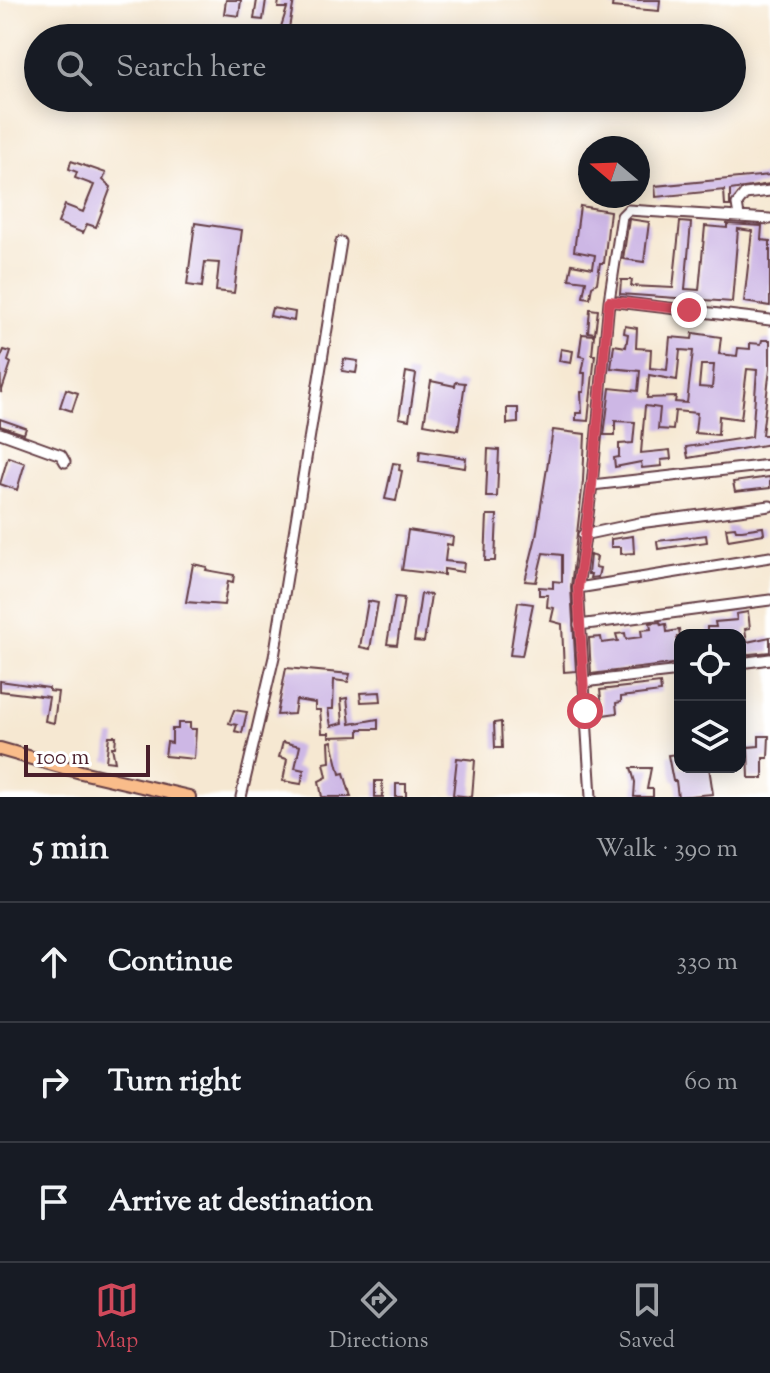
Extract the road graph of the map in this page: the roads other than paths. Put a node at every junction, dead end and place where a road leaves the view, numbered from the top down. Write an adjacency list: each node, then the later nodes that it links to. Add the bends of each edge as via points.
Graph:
1 (770, 191): 2 (street, via 745,194 737,204)
2 (739, 216): 3 (street); 5 (street, via 628,210 619,226)
3 (770, 219)
4 (341, 242): 23 (street, via 274,657)
5 (609, 301): 6 (street); 10 (street)
6 (770, 320)
7 (0, 433): 8 (street, via 61,455)
8 (65, 462)
9 (770, 465): 10 (street)
10 (592, 485): 12 (street)
11 (770, 506): 12 (street)
12 (583, 535): 14 (street)
13 (770, 557): 14 (street)
14 (578, 588): 16 (street)
15 (770, 600): 16 (street)
16 (579, 625): 20 (street)
17 (770, 659): 18 (street)
18 (746, 662)
19 (674, 672): 20 (street)
20 (583, 682): 24 (street)
21 (0, 749): 22 (highway)
22 (189, 797)
23 (241, 797)
24 (591, 797)

